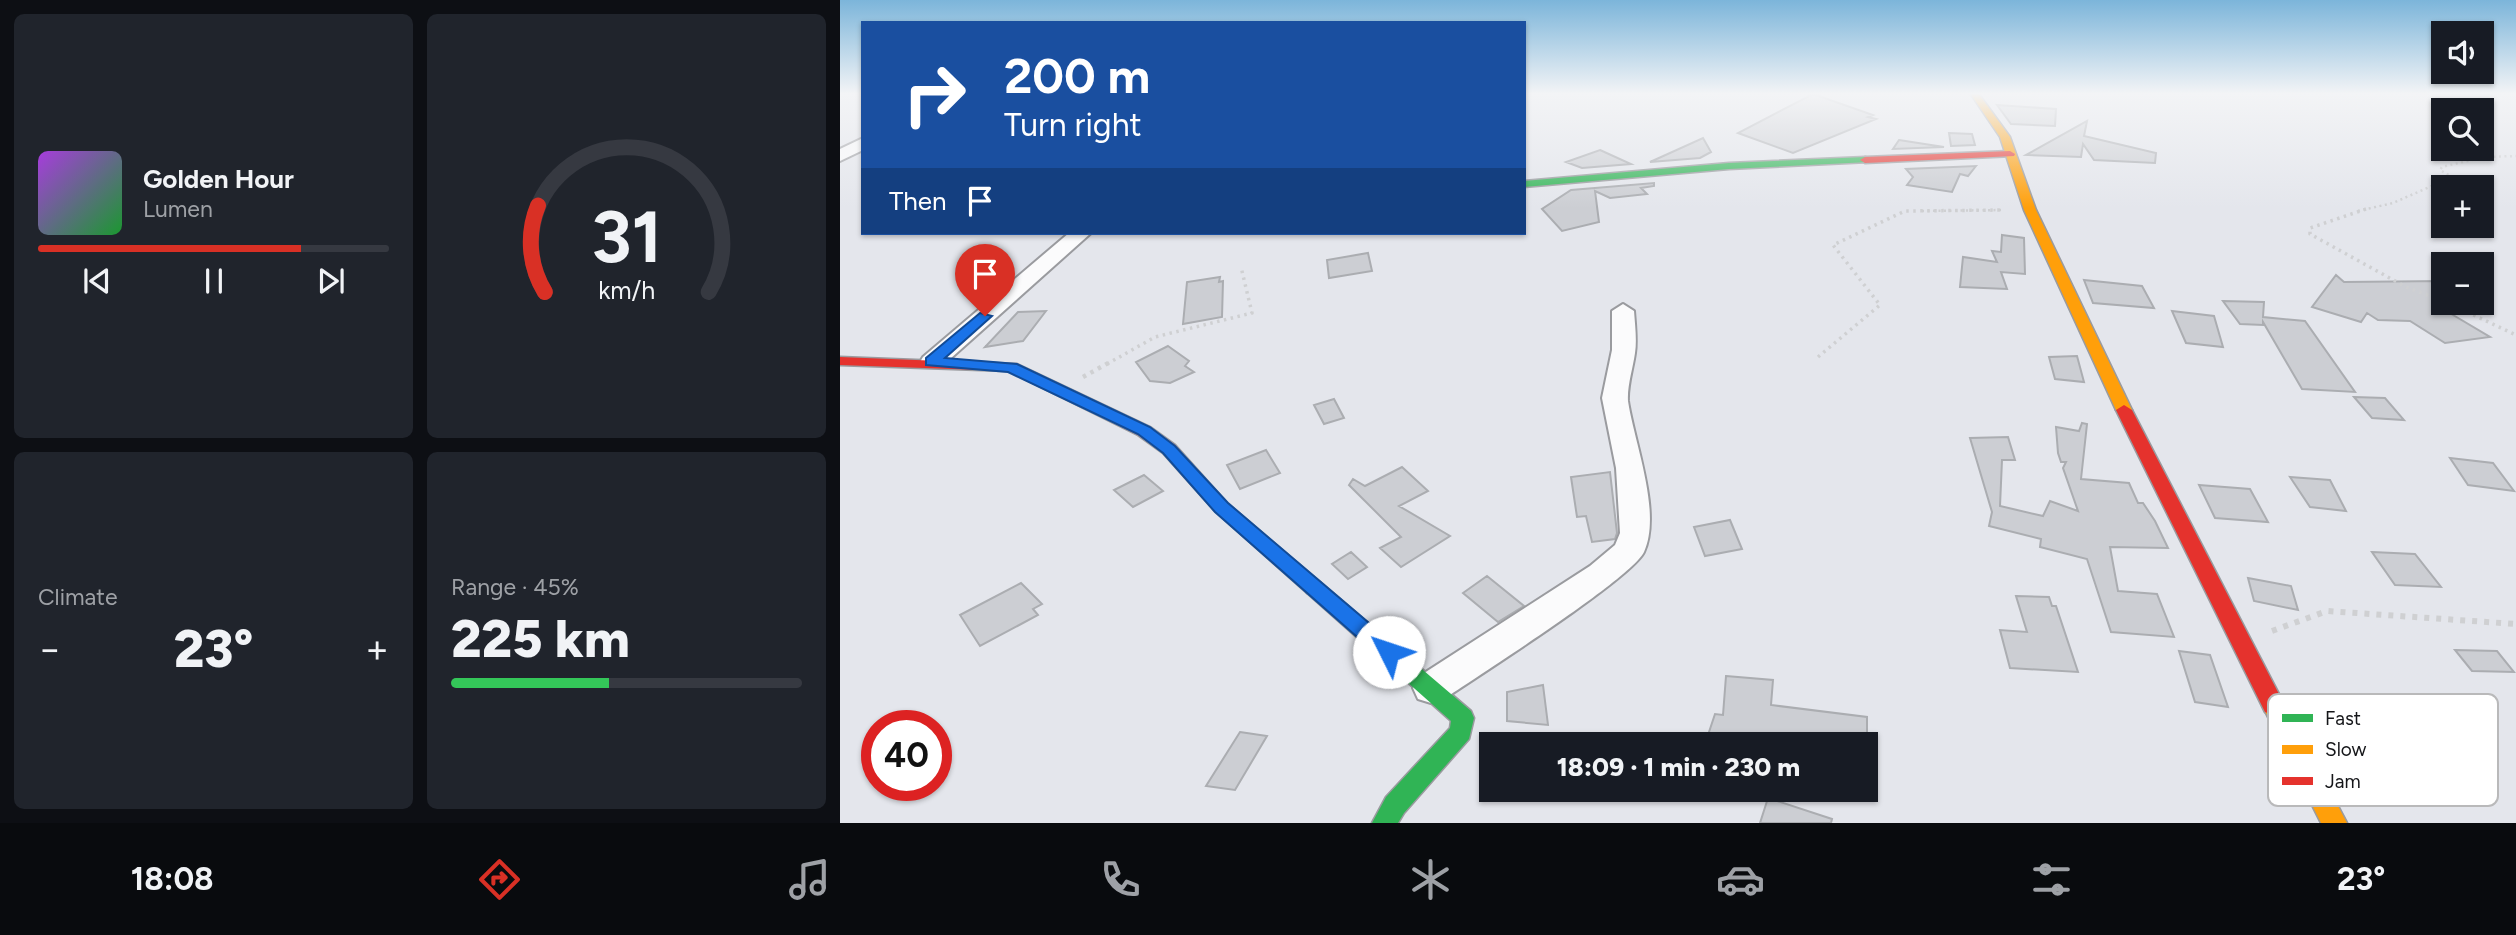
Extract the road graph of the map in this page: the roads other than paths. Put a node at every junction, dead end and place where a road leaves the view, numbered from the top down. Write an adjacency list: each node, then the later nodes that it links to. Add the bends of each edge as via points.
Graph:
1 (2001, 131): 3 (street)
2 (861, 144): 4 (street)
3 (2010, 154): 5 (street, via 1729,166); 11 (street, via 2030,210 2197,560)
4 (840, 156)
5 (1526, 184)
6 (1079, 235): 9 (street)
7 (1622, 311): 10 (street, via 1624,350 1615,398 1630,468 1635,533 1629,551)
8 (840, 361): 9 (street)
9 (932, 362): 10 (street, via 1002,365 1144,430 1169,449 1221,507)
10 (1430, 688): 13 (street, via 1462,718 1461,732 1395,805)
11 (2268, 696)
12 (2325, 806): 14 (street)
13 (1385, 823)
14 (2334, 823)

